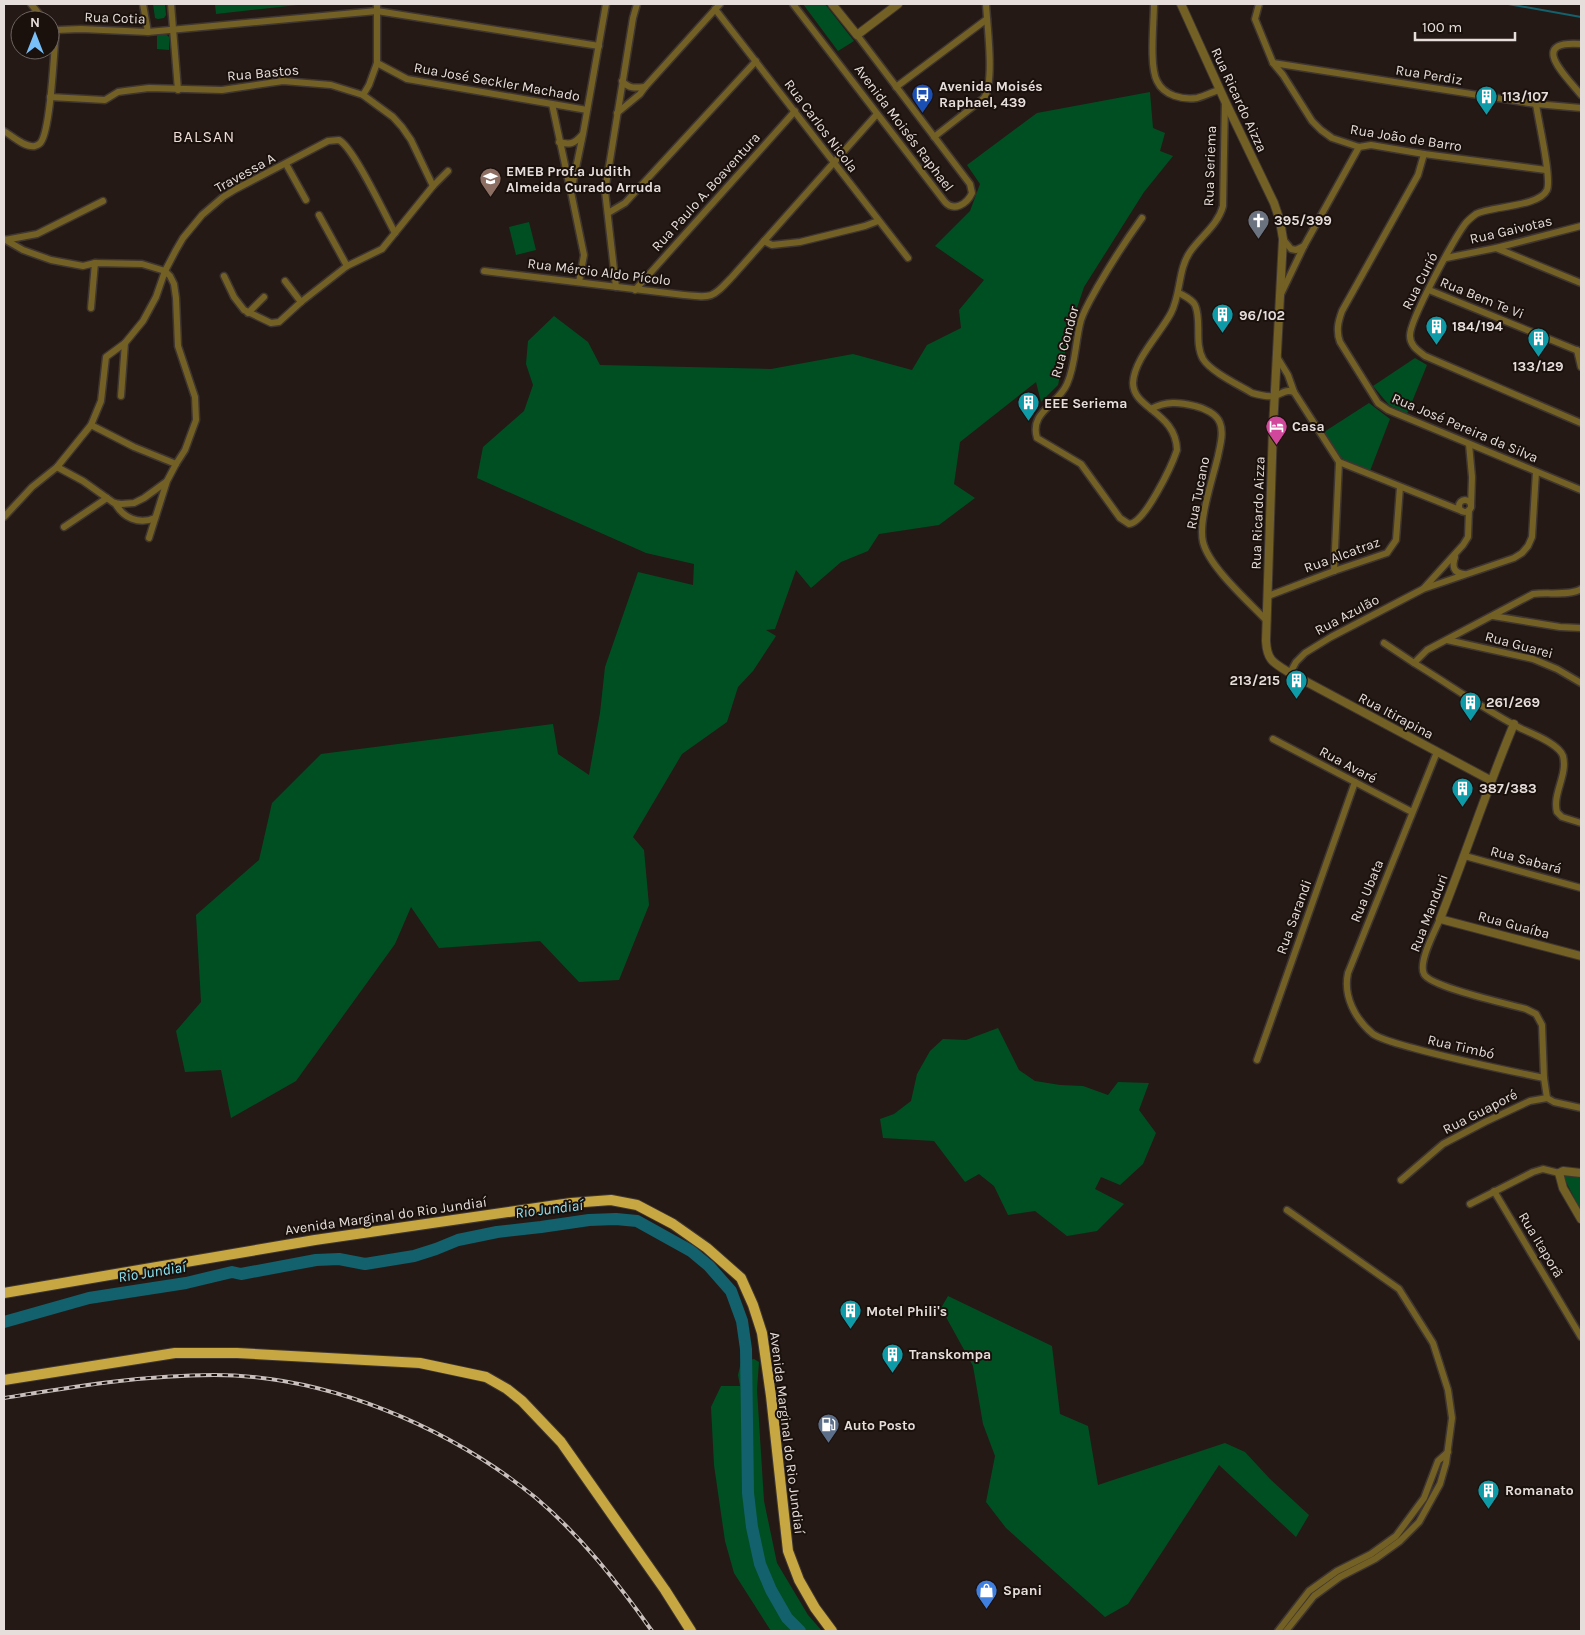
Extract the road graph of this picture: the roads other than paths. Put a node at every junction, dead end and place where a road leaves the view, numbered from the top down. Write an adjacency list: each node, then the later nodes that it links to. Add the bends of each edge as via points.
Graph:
1 (143, 4): 18 (street)
2 (171, 4): 17 (street)
3 (606, 4): 21 (street)
4 (637, 4): 26 (street)
5 (720, 4): 14 (street)
6 (793, 4): 41 (street, Avenida Moisés Raphael)
7 (832, 4): 19 (street, Avenida Moisés Raphael)
8 (898, 4): 19 (street)
9 (986, 4): 15 (street)
10 (1154, 4): 30 (street, via 1156,80 1164,91 1190,98)
11 (1181, 4): 30 (street, Rua Ricardo Aizza)
12 (1259, 4): 25 (street, Rua João de Barro, via 1255,19)
13 (378, 7): 17 (street, Rua Cotia); 21 (street, Rua Cotia); 24 (street)
14 (715, 9): 23 (street, Rua Carlos Nicola); 27 (street)
15 (986, 19): 28 (street); 44 (street, via 987,93)
16 (60, 28): 18 (street, Rua Cotia)
17 (173, 30): 18 (street, Rua Cotia); 29 (street)
18 (148, 32)
19 (857, 36): 28 (street, Avenida Moisés Raphael)
20 (1581, 44): 32 (street, via 1561,44 1556,48 1554,61)
21 (598, 46): 38 (street)
22 (52, 60): 33 (street)
23 (756, 61): 39 (street, Rua Carlos Nicola); 56 (street, via 625,203)
24 (377, 63): 31 (street); 35 (street, Rua José Seckler Machado, via 407,79)
25 (1273, 63): 36 (street, Rua Perdiz); 46 (street, Rua João de Barro, via 1321,130 1332,138)
26 (622, 81): 27 (street, via 631,88); 40 (street)
27 (645, 87): 40 (street)
28 (896, 87): 44 (street, Avenida Moisés Raphael)
29 (178, 90): 31 (street, Rua Bastos, via 222,90 283,81 331,85); 33 (street, Rua Bastos, via 149,88 125,91 105,100)
30 (1220, 90): 34 (street, Rua Ricardo Aizza)
31 (363, 95): 52 (street, Rua Bastos, via 402,127)
32 (1581, 95)
33 (50, 97): 42 (street, via 45,131 37,146 30,146)
34 (1225, 101): 63 (street, Rua Ricardo Aizza, via 1274,203); 80 (street, Rua Seriema, via 1223,206 1214,224 1190,253 1180,279)
35 (552, 104): 38 (street, Rua José Seckler Machado); 45 (street)
36 (1536, 104): 37 (street, Rua Perdiz); 50 (street, Rua Curió)
37 (1581, 108)
38 (586, 110): 43 (street)
39 (795, 111): 49 (street, Rua Carlos Nicola); 78 (street, Rua Paulo A. Boaventura)
40 (617, 113): 56 (street, via 605,191)
41 (877, 114): 44 (street, Avenida Moisés Raphael, via 944,202 951,208 957,207 971,196 972,188); 49 (street)
42 (4, 131)
43 (583, 134): 45 (street, via 575,143); 53 (street)
44 (934, 137)
45 (559, 142): 53 (street)
46 (1359, 146): 47 (street, Rua João de Barro); 65 (street)
47 (1424, 154): 50 (street, Rua João de Barro); 96 (street, Rua José Pereira da Silva, via 1418,175 1342,312 1337,335 1378,403)
48 (286, 164): 54 (street); 61 (street, Travessa A, via 328,141 342,142 361,169); 71 (street, Travessa A, via 214,204 183,238)
49 (834, 164): 59 (street, Rua Carlos Nicola); 64 (street)
50 (1546, 170): 68 (street, Rua Curió, via 1548,183 1542,196 1518,205 1482,211 1474,216 1462,228)
51 (448, 171): 52 (street)
52 (433, 186): 61 (street)
53 (571, 192): 75 (street, via 584,255)
54 (306, 200)
55 (103, 201): 62 (street, via 37,234)
56 (608, 213): 77 (street)
57 (318, 215): 70 (street)
58 (1142, 218): 93 (street, Rua Condor, via 1115,256 1085,310 1073,368 1063,392 1037,419 1036,434 1081,464 1120,518 1132,524 1145,511 1177,450 1172,429)
59 (878, 221): 64 (street, via 800,242 772,245); 67 (street, Rua Carlos Nicola)
60 (1581, 226): 66 (street, Rua Gaivotas)
61 (395, 233): 70 (street, via 382,250)
62 (4, 239): 69 (street, via 51,260 83,266)
63 (1283, 239): 65 (street, via 1291,249); 81 (street, Rua Ricardo Aizza)
64 (764, 241): 78 (street, Rua Mércio Aldo Pícolo, via 710,297)
65 (1304, 246): 81 (street)
66 (1496, 248): 68 (street, Rua Gaivotas); 76 (street)
67 (908, 258)
68 (1446, 258): 79 (street, Rua Curió)
69 (95, 263): 71 (street, via 137,263); 84 (street)
70 (347, 266): 83 (street)
71 (165, 271): 86 (street, Travessa A, via 144,321); 98 (street, via 174,284 179,354 192,385 196,406 192,434)
72 (484, 271): 75 (street, Rua Mércio Aldo Pícolo)
73 (224, 276): 85 (street, via 234,297)
74 (285, 281): 83 (street)
75 (579, 282): 77 (street, Rua Mércio Aldo Pícolo)
76 (1581, 283)
77 (616, 287): 78 (street, Rua Mércio Aldo Pícolo)
78 (635, 290)
79 (1430, 290): 87 (street, Rua Bem Te Vi); 94 (street, Rua Curió, via 1411,328 1410,341 1415,349)
80 (1179, 293): 92 (street, via 1194,305 1199,349 1204,360 1252,392); 93 (street, Rua Seriema, via 1171,313 1135,372 1135,393)
81 (1280, 295): 88 (street, Rua Ricardo Aizza)
82 (264, 297): 85 (street)
83 (301, 302): 85 (street, via 274,324)
84 (91, 308)
85 (248, 313)
86 (125, 343): 91 (street); 95 (street, Travessa A, via 106,357 101,401)
87 (1579, 351): 89 (street)
88 (1277, 357): 90 (street); 92 (street, Rua Ricardo Aizza)
89 (1581, 367)
90 (1294, 392): 92 (street, via 1284,391); 97 (street)
91 (122, 396)
92 (1276, 396): 119 (street, Rua Ricardo Aizza)
93 (1151, 409): 121 (street, Rua Tucano, via 1161,404 1185,403 1202,408 1220,421 1221,442 1202,524 1205,552 1215,567)
94 (1581, 423)
95 (90, 425): 98 (street); 99 (street, Travessa A)
96 (1469, 444): 100 (street, Rua José Pereira da Silva); 101 (street)
97 (1339, 462): 103 (street); 115 (street)
98 (176, 464): 102 (street)
99 (57, 467): 105 (street); 110 (street, Travessa A)
100 (1536, 472): 104 (street, Rua José Pereira da Silva); 116 (street, via 1532,537 1528,546 1514,558)
101 (1472, 477): 106 (street); 109 (street)
102 (168, 481): 107 (street, via 134,503); 111 (street)
103 (1400, 487): 108 (street); 115 (street, Rua Alcatraz, via 1396,540 1392,548 1377,558)
104 (1581, 490)
105 (107, 498): 107 (street); 112 (street)
106 (1462, 501): 108 (street); 109 (street, via 1468,501); 109 (street, via 1459,507)
107 (115, 503): 111 (street, via 133,520 142,522)
108 (1444, 504): 109 (street)
109 (1467, 510): 114 (street, via 1468,537)
110 (4, 518)
111 (155, 518): 113 (street)
112 (64, 527)
113 (149, 538)
114 (1455, 556): 116 (street, via 1454,570); 117 (street)
115 (1334, 571): 119 (street, Rua Alcatraz)
116 (1466, 574): 117 (street)
117 (1423, 589): 126 (street, Rua Azulão, via 1331,636 1305,653)
118 (1581, 589): 120 (street, via 1572,593 1533,594)
119 (1268, 596): 121 (street, Rua Ricardo Aizza)
120 (1494, 616): 122 (street); 123 (street)
121 (1267, 621): 126 (street, Rua Ricardo Aizza, via 1268,657)
122 (1581, 628)
123 (1447, 640): 125 (street, via 1427,650); 127 (street, Rua Guarei, via 1534,659)
124 (1384, 643): 125 (street)
125 (1414, 663): 128 (street)
126 (1290, 673): 130 (street, Rua Itirapina)
127 (1581, 683)
128 (1514, 724): 131 (street, Rua Manduri); 134 (street, via 1561,751 1564,769 1556,800 1557,812)
129 (1273, 739): 132 (street, Rua Avaré)
130 (1437, 752): 131 (street, Rua Itirapina); 133 (street, Rua Ubata)
131 (1490, 780): 135 (street, Rua Manduri)
132 (1355, 782): 133 (street, Rua Avaré); 140 (street, Rua Sarandi)
133 (1412, 812): 139 (street, Rua Ubata, via 1346,981 1355,1012)
134 (1581, 823)
135 (1465, 856): 136 (street, Rua Sabará); 137 (street, Rua Manduri)
136 (1581, 888)
137 (1440, 919): 138 (street, Rua Guaíba); 141 (street, Rua Manduri, via 1425,954 1424,974 1429,980 1447,988 1536,1014 1542,1025)
138 (1581, 956)
139 (1374, 1035): 141 (street, Rua Timbó, via 1436,1055)
140 (1257, 1060)
141 (1544, 1078): 142 (street, Rua Manduri)
142 (1548, 1098): 143 (street); 146 (street, Rua Guaporé, via 1509,1110 1443,1144)
143 (1581, 1108)
144 (1559, 1173): 145 (street, via 1564,1170); 147 (street, via 1543,1169); 150 (street, via 1563,1188)
145 (1581, 1173)
146 (1401, 1180)
147 (1494, 1191): 148 (street); 152 (street, Rua Itaporã)
148 (1470, 1204)
149 (1287, 1210): 154 (street, via 1399,1289 1434,1343 1448,1390 1452,1418)
150 (1581, 1218)
151 (4, 1293): 156 (main road, Avenida Marginal do Rio Jundiaí, via 305,1241 571,1203 611,1200 637,1205 674,1224 708,1248 741,1278 762,1333 788,1551 803,1587)
152 (1581, 1337)
153 (4, 1380): 155 (main road, via 175,1353 237,1353 420,1363 486,1377 522,1401 561,1442)
154 (1448, 1452): 157 (street, via 1438,1461 1424,1498 1396,1536 1310,1591); 158 (street, via 1440,1484 1418,1522 1375,1560 1340,1577 1314,1596)
155 (691, 1631)
156 (832, 1631)
157 (1278, 1631)
158 (1286, 1631)

